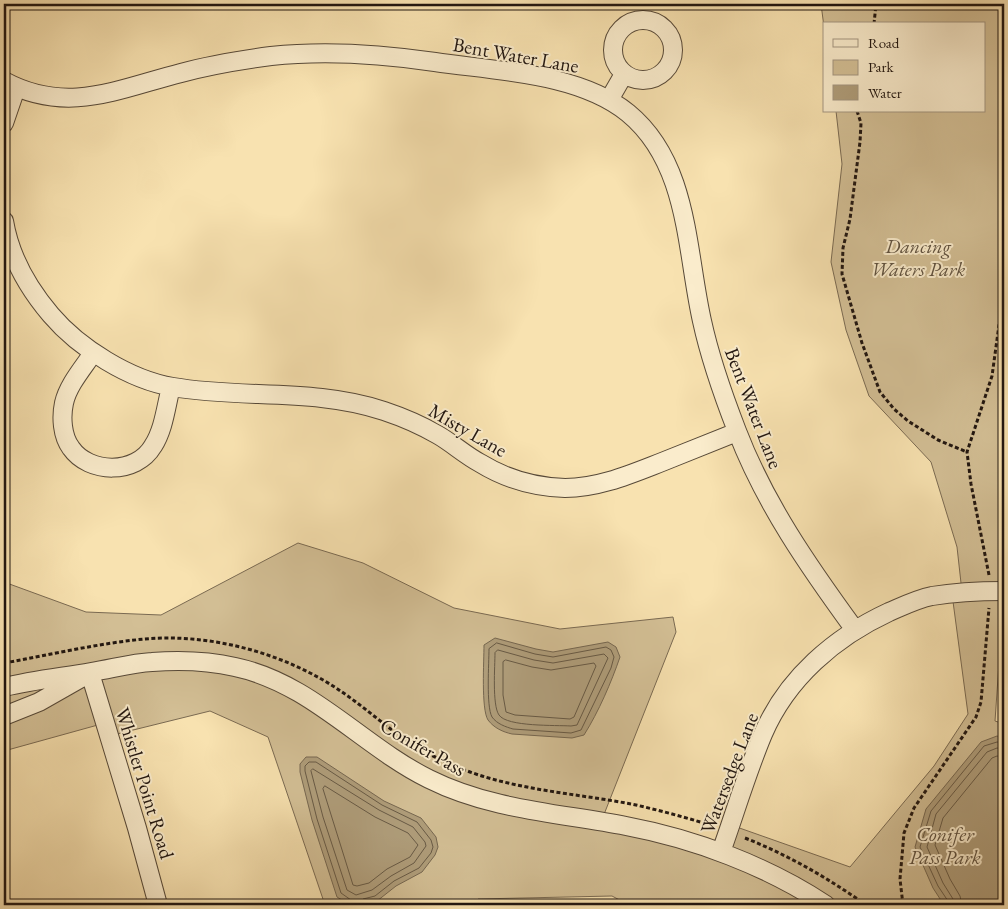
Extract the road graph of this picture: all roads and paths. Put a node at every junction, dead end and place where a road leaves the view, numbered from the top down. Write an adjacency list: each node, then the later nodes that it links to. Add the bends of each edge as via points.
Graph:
1 (876, 4): 2 (path)
2 (874, 22)
3 (624, 74): 5 (street)
4 (10, 84): 5 (street, Bent Water Lane, via 40,94 92,97 227,63 272,56 331,53 399,57 540,77 581,87); 7 (street)
5 (609, 100): 12 (street, Bent Water Lane, via 649,134 665,158 675,183 702,322)
6 (858, 112): 13 (path, via 860,142 843,248 842,274 862,344 880,392 894,409 938,440)
7 (4, 123)
8 (4, 221): 10 (street, Misty Lane, via 15,260 35,296 57,322)
9 (1004, 317): 13 (path, via 999,325 992,376)
10 (93, 353): 11 (street, Misty Lane, via 130,374); 11 (street, via 64,403 64,433 71,448 84,460 114,468 130,465 142,458 153,448 158,436)
11 (171, 387): 12 (street, Misty Lane, via 314,397 383,410 438,435 504,476 533,485 565,488 619,479)
12 (737, 432): 15 (street, Bent Water Lane, via 763,490 806,560)
13 (967, 452): 14 (path, via 989,571)
14 (997, 591): 15 (street, Watersedge Lane, via 931,596); 25 (path, via 976,717 914,808 904,833 900,879)
15 (855, 630): 20 (street, Watersedge Lane, via 803,672 781,701 764,733)
16 (4, 663): 20 (path, via 146,639 192,639 238,646 311,674 342,692 407,741 470,772 499,781 637,806)
17 (90, 672): 18 (street, Conifer Pass); 19 (street, Conifer Pass, via 39,702); 21 (street, Conifer Pass, via 150,662 195,662 236,667 292,688 395,760 462,794 530,811 627,826); 22 (street, Whistler Point Road)
18 (4, 687)
19 (4, 716)
20 (728, 831): 21 (street, Watersedge Lane); 24 (path, via 774,849 838,885)
21 (721, 852): 23 (street, Conifer Pass)
22 (158, 905)
23 (826, 905)
24 (866, 905)
25 (903, 905)

